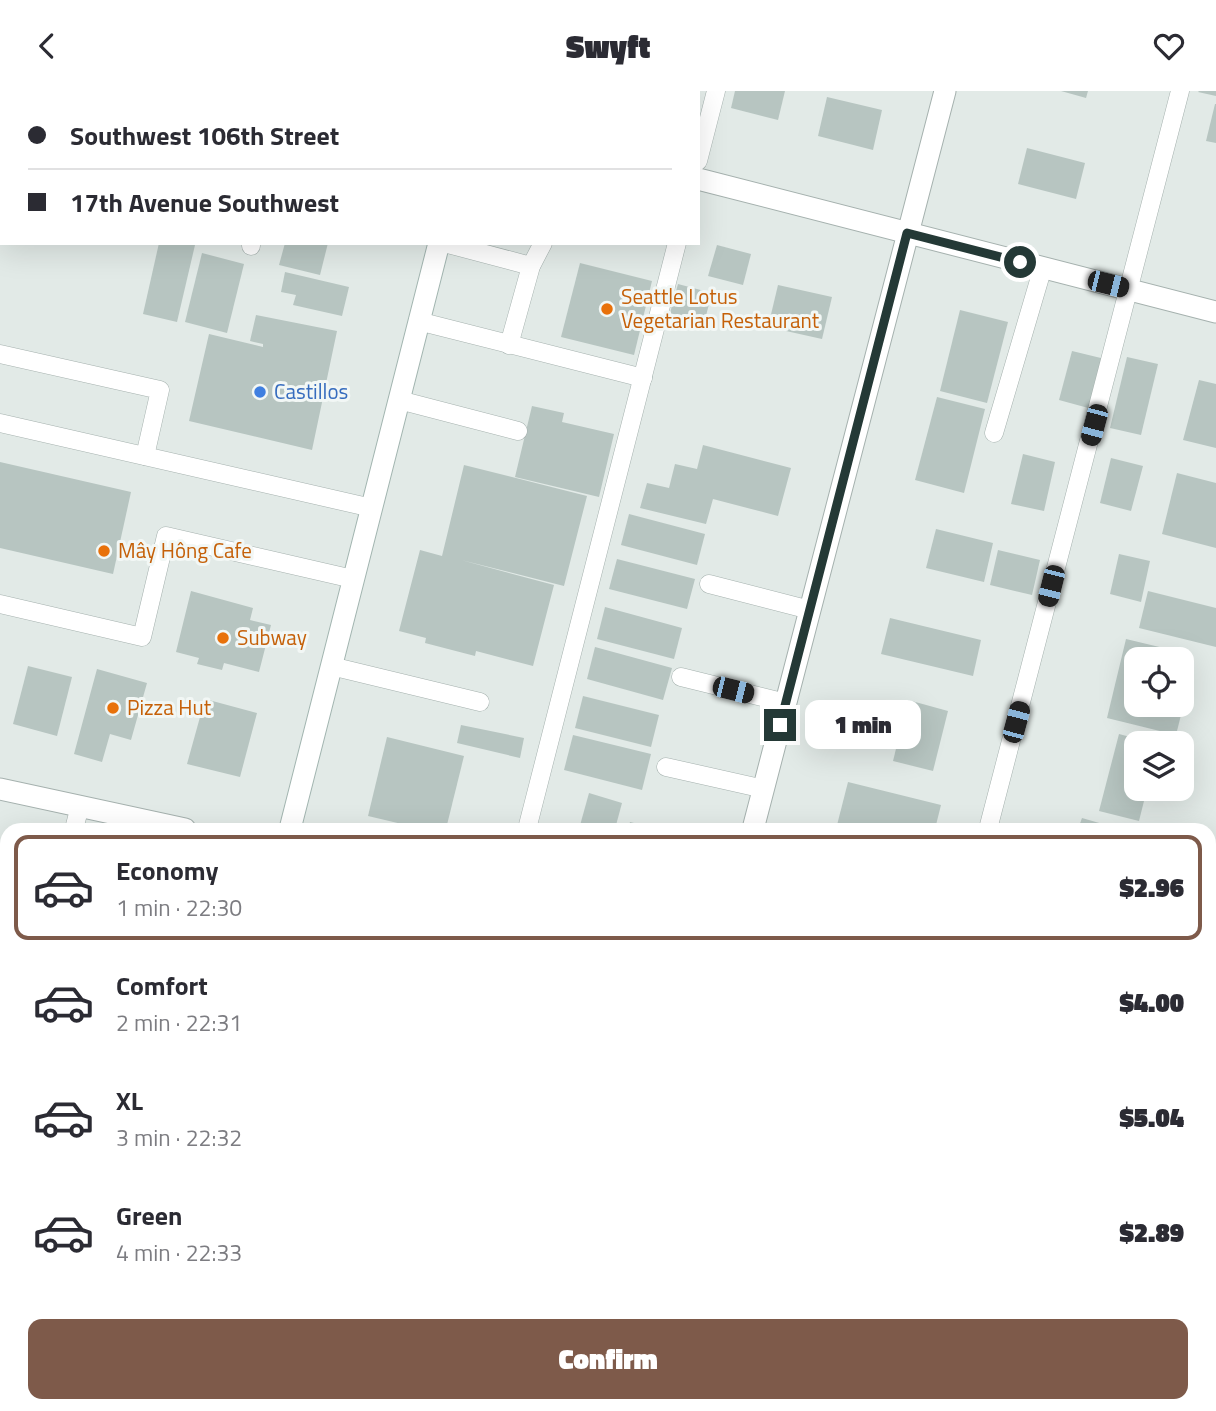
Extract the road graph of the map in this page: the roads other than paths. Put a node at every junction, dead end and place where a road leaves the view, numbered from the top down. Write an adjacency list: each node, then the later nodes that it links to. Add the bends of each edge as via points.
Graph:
1 (716, 91): 4 (lane)
2 (945, 91): 6 (street)
3 (1181, 91): 13 (lane)
4 (700, 153)
5 (700, 180): 6 (street)
6 (907, 233): 12 (street); 28 (street)
7 (441, 245): 15 (street)
8 (450, 245): 11 (lane)
9 (542, 245): 11 (lane)
10 (676, 245): 18 (lane)
11 (531, 265): 16 (lane)
12 (1043, 267): 13 (street); 22 (lane)
13 (1129, 289): 14 (street); 42 (lane)
14 (1216, 312)
15 (418, 321): 16 (lane); 19 (street)
16 (509, 345): 18 (lane)
17 (0, 354): 23 (lane, via 160,390)
18 (643, 378): 40 (lane)
19 (399, 400): 21 (lane); 24 (street)
20 (0, 423): 23 (lane)
21 (518, 431)
22 (993, 433)
23 (145, 456): 24 (lane)
24 (372, 508): 25 (street)
25 (353, 579): 27 (lane, via 166,536 142,637); 29 (street)
26 (709, 585): 28 (lane)
27 (0, 604)
28 (810, 610): 32 (street)
29 (331, 666): 31 (lane); 39 (street)
30 (681, 677): 32 (lane)
31 (480, 702)
32 (786, 703): 35 (street)
33 (666, 768): 35 (lane)
34 (0, 789): 36 (street)
35 (764, 789): 41 (street)
36 (80, 806): 37 (lane); 38 (street)
37 (76, 823)
38 (158, 823)
39 (292, 823)
40 (529, 823)
41 (755, 823)
42 (990, 823)

